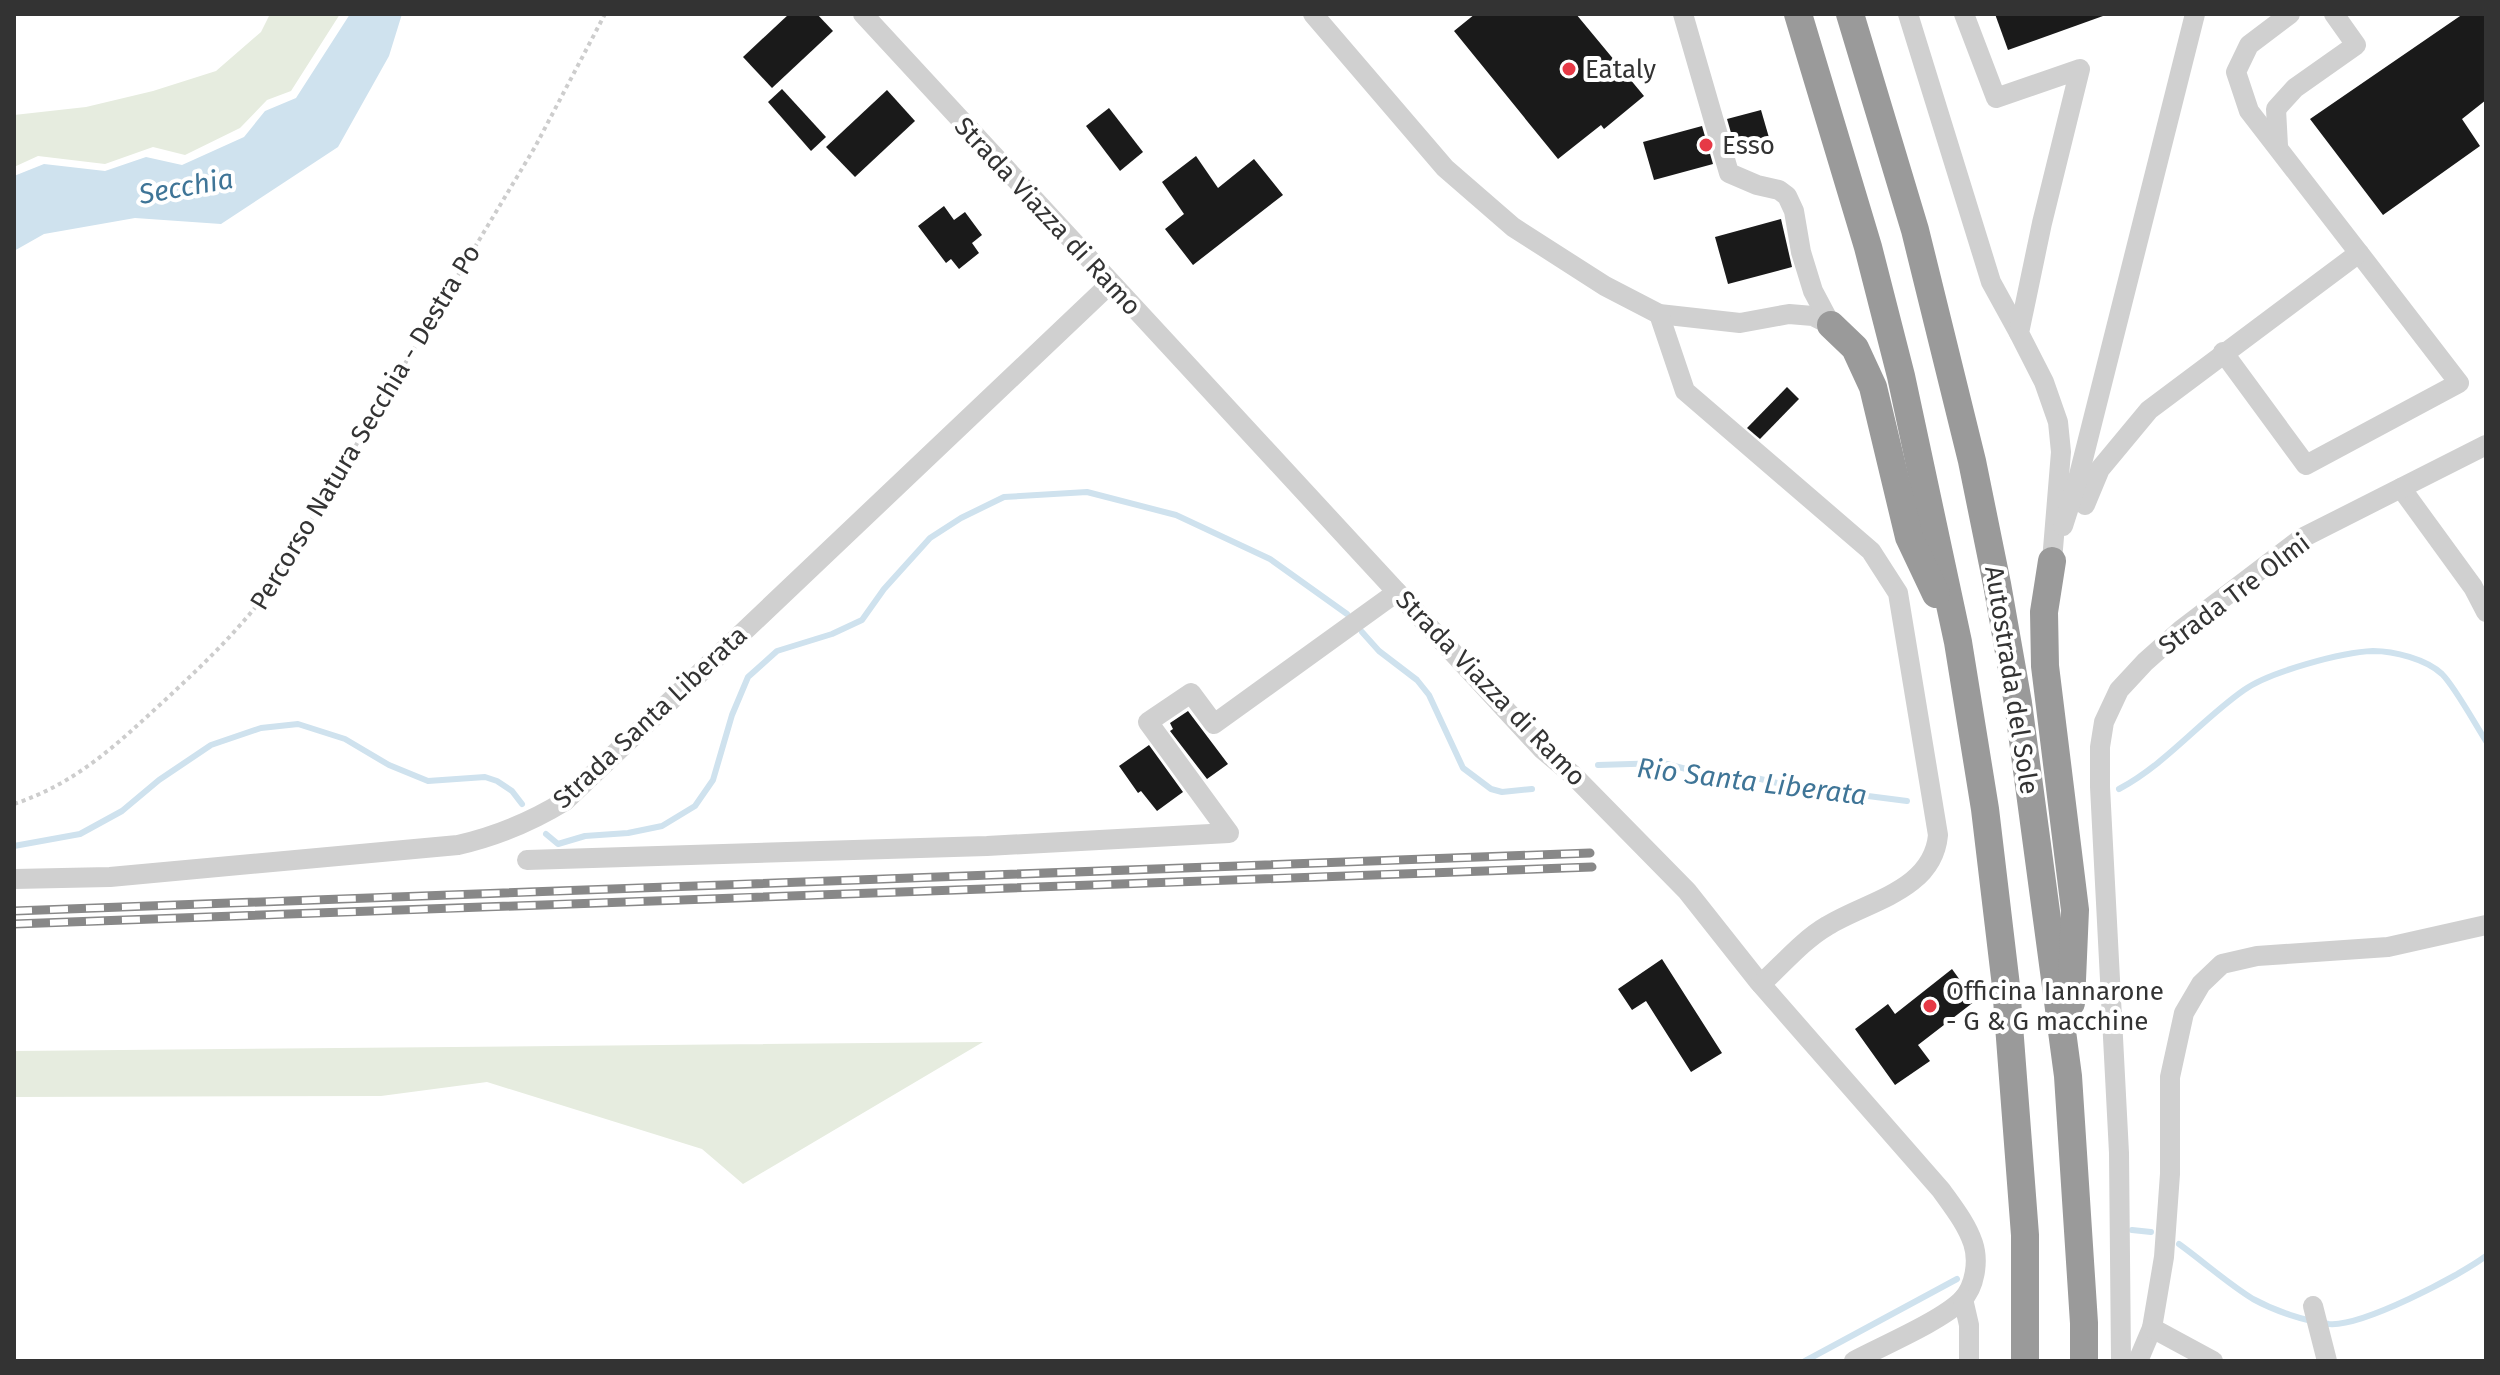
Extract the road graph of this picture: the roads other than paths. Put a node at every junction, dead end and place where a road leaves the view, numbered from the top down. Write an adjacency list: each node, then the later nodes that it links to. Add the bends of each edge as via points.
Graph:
1 (863, 14): 13 (street, Strada Viazza di Ramo)
2 (1313, 14): 14 (street, via 1445,168 1513,227)
3 (1683, 14): 15 (street, via 1729,173 1787,196 1813,291)
4 (1798, 14): 24 (highway, Autostrada del Sole, via 1868,247)
5 (1850, 14): 29 (highway, Autostrada del Sole, via 1915,230 1972,461 2018,703)
6 (1908, 14): 16 (street, via 1991,282)
7 (1964, 14): 16 (street, via 1996,98 2080,69)
8 (2195, 14): 21 (street, via 2082,464)
9 (2290, 14): 11 (street, via 2249,45 2236,72 2249,111)
10 (2334, 14): 11 (street, via 2356,45 2295,88 2276,109)
11 (2278, 146): 12 (street)
12 (2359, 253): 17 (street); 17 (street, via 2459,383 2306,465)
13 (1110, 284): 22 (street, Strada Viazza di Ramo); 26 (street, Strada Santa Liberata, via 577,790 540,816 458,845 110,877)
14 (1659, 314): 15 (street, via 1740,323 1789,314 1813,316); 28 (street, via 1685,391 1871,551 1898,593 1938,835 1937,849 1917,878 1825,926)
15 (1831, 325): 24 (highway, via 1855,348 1873,387 1909,537)
16 (2019, 333): 21 (street, via 2058,422 2061,452)
17 (2223, 352): 20 (street, via 2149,410 2100,469)
18 (2486, 445): 19 (street, Strada Tre Olmi)
19 (2401, 488): 23 (street); 38 (street, Strada Tre Olmi, via 2302,538 2181,630 2119,690 2104,722 2100,787 2119,1153)
20 (2085, 505)
21 (2052, 561): 29 (highway, via 2044,612 2045,666 2075,910)
22 (1397, 592): 25 (street, via 1214,724 1191,693 1148,722 1229,833); 28 (street, Strada Viazza di Ramo, via 1542,749 1687,891)
23 (2486, 612)
24 (1958, 642): 36 (highway, Autostrada del Sole, via 2006,986 2025,1235)
25 (527, 860)
26 (14, 879)
27 (2486, 925): 32 (street, via 2388,947 2257,956 2222,964 2201,984 2184,1013 2170,1077 2170,1174)
28 (1761, 984): 30 (street, Strada Viazza di Ramo, via 1941,1190 1963,1223 1976,1266)
29 (2068, 1076): 37 (highway, Autostrada del Sole)
30 (1963, 1299): 34 (street); 35 (street)
31 (2313, 1306): 33 (street)
32 (2152, 1328): 39 (street); 40 (street)
33 (2325, 1352)
34 (1854, 1361)
35 (1969, 1361)
36 (2025, 1361)
37 (2084, 1361)
38 (2121, 1361)
39 (2138, 1361)
40 (2213, 1361)

